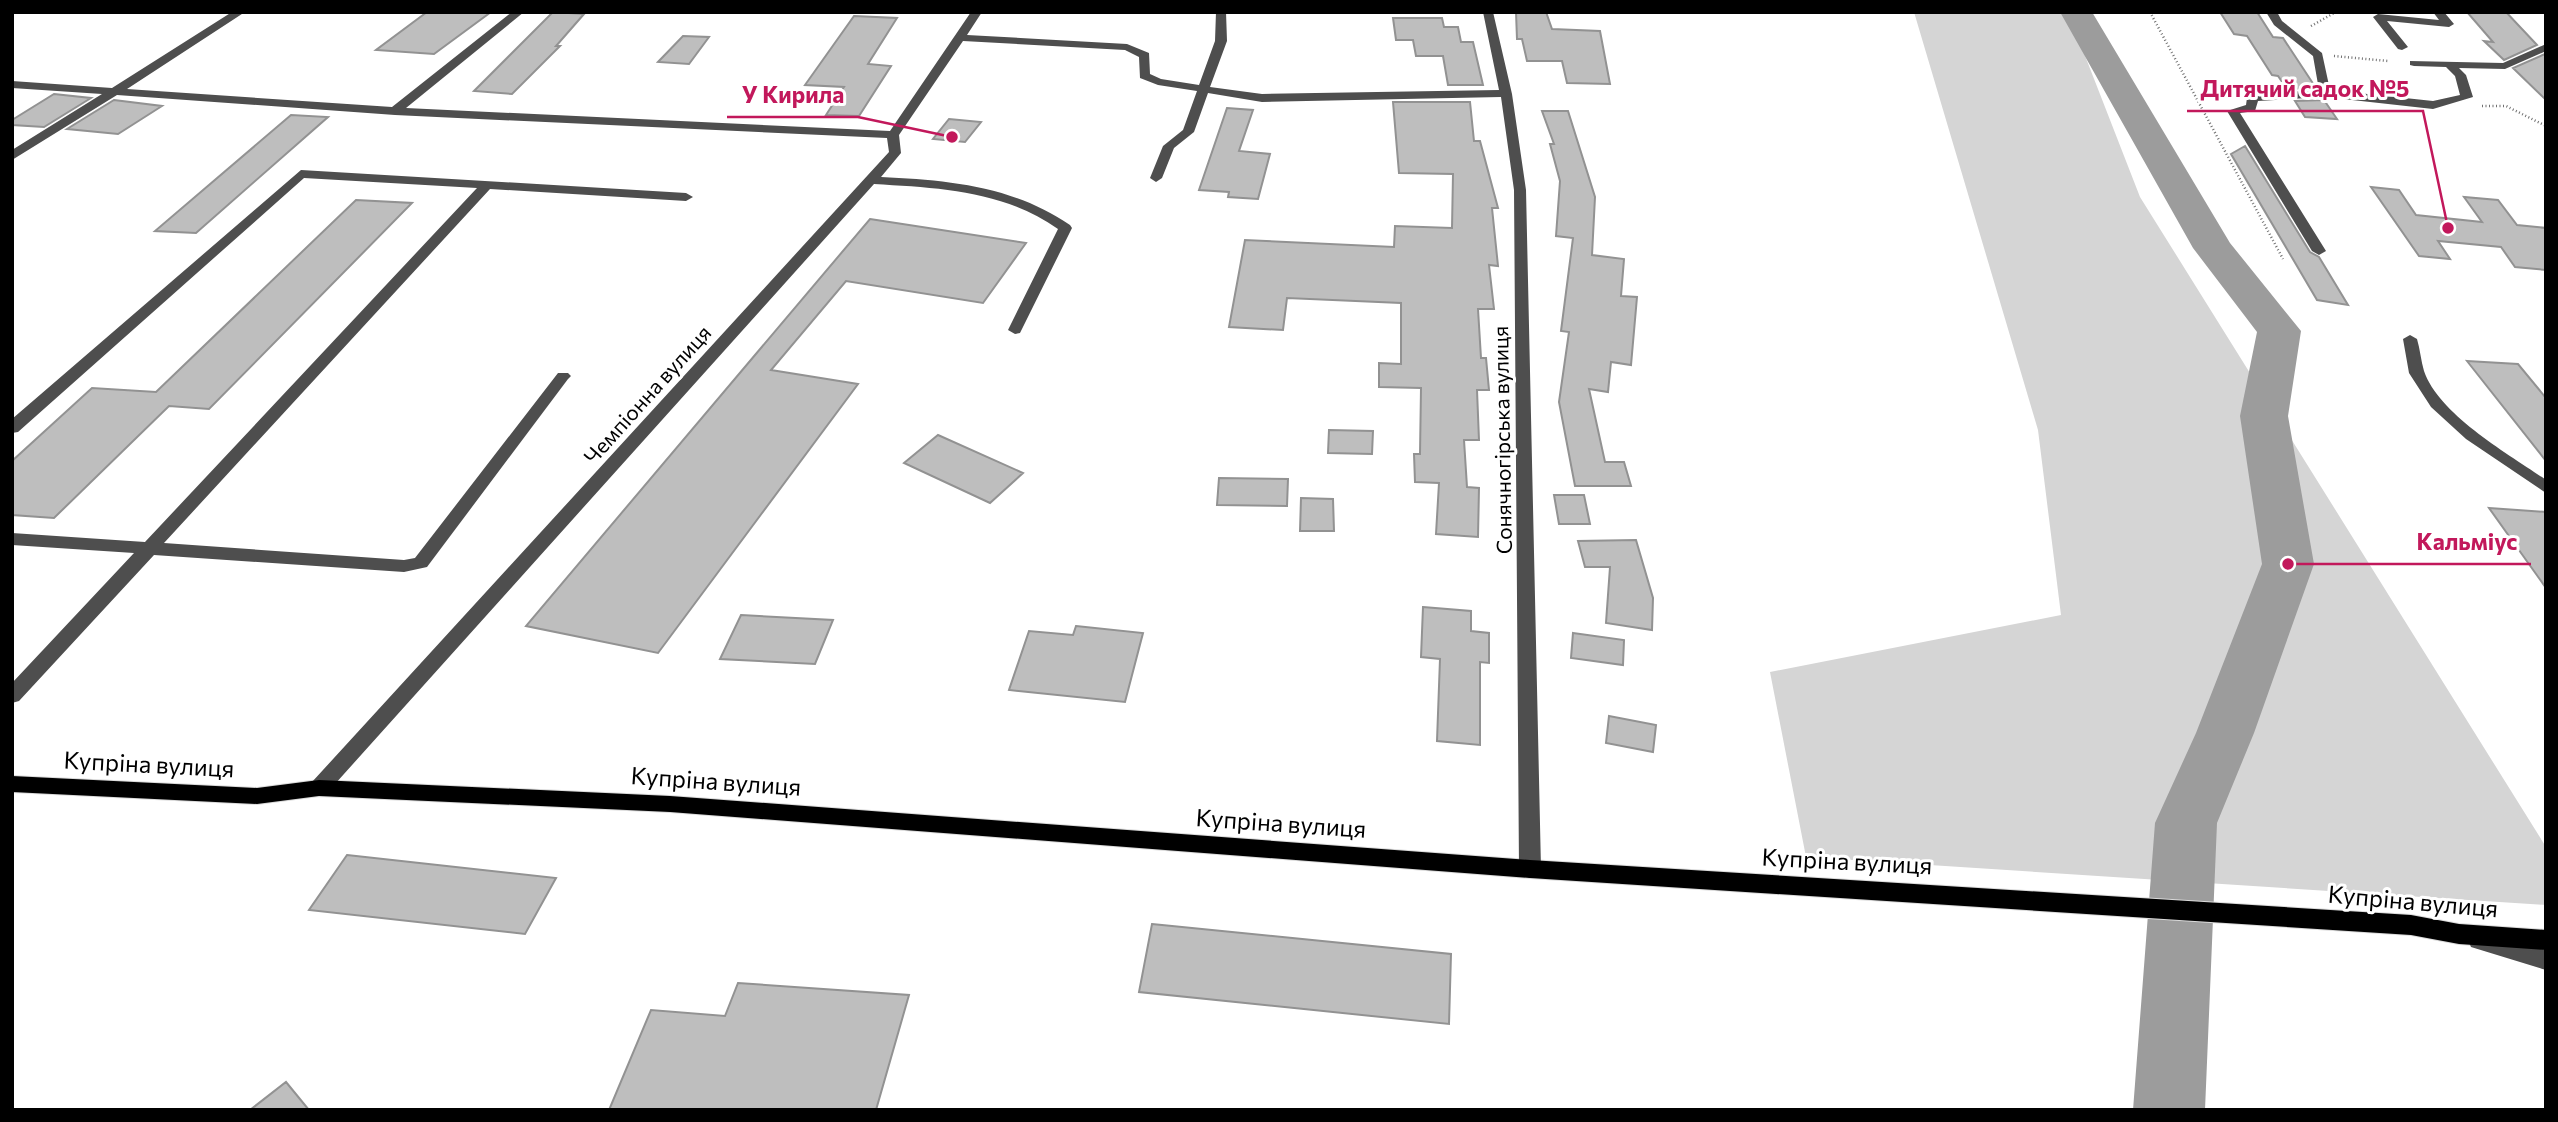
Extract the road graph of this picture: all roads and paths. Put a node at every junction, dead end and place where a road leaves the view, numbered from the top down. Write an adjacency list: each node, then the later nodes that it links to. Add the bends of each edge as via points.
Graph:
1 (240, 12): 19 (street)
2 (519, 12): 22 (street)
3 (978, 12): 11 (street, Чемпіонна вулиця)
4 (1221, 12): 18 (street, via 1221,41)
5 (1488, 12): 21 (street, Сонячногірська вулиця)
6 (2150, 12): 30 (path)
7 (2271, 12): 10 (street)
8 (2336, 12): 10 (path)
9 (2438, 12): 12 (street, via 2449,24 2378,18)
10 (2295, 36): 14 (street)
11 (963, 38): 18 (street, via 1127,47 1145,55 1144,76); 23 (street, Чемпіонна вулиця)
12 (2402, 47)
13 (2546, 47): 15 (street, via 2505,66)
14 (2318, 55): 16 (path); 20 (street)
15 (2448, 62): 16 (street); 20 (street, via 2460,75 2467,97 2434,105)
16 (2414, 63)
17 (12, 84): 19 (street)
18 (1202, 91): 21 (street, via 1262,98); 25 (street, via 1188,132 1169,146)
19 (112, 92): 22 (street); 24 (street)
20 (2325, 93): 29 (street, via 2253,98 2251,108 2233,111)
21 (1506, 94): 41 (street, Сонячногірська вулиця, via 1520,190)
22 (395, 111): 23 (street)
23 (893, 135): 26 (street, Чемпіонна вулиця, via 895,153)
24 (12, 156)
25 (1156, 178)
26 (871, 180): 31 (street, via 944,184 1000,194 1048,215 1065,228); 40 (street, Чемпіонна вулиця)
27 (488, 184): 28 (street); 34 (street, via 301,174); 37 (street)
28 (686, 197)
29 (2319, 251)
30 (2283, 259)
31 (1015, 330)
32 (2410, 339): 35 (street, via 2417,373 2437,404)
33 (563, 376): 37 (street, via 421,563 404,566)
34 (12, 428)
35 (2546, 488)
36 (12, 539): 37 (street)
37 (149, 548): 38 (street)
38 (12, 696)
39 (12, 784): 40 (main road, Купріна вулиця, via 257,796)
40 (319, 788): 41 (main road, Купріна вулиця, via 670,804)
41 (1530, 869): 42 (main road, Купріна вулиця, via 2411,925)
42 (2459, 934): 43 (main road, Купріна вулиця); 44 (street)
43 (2546, 940)
44 (2546, 960)

